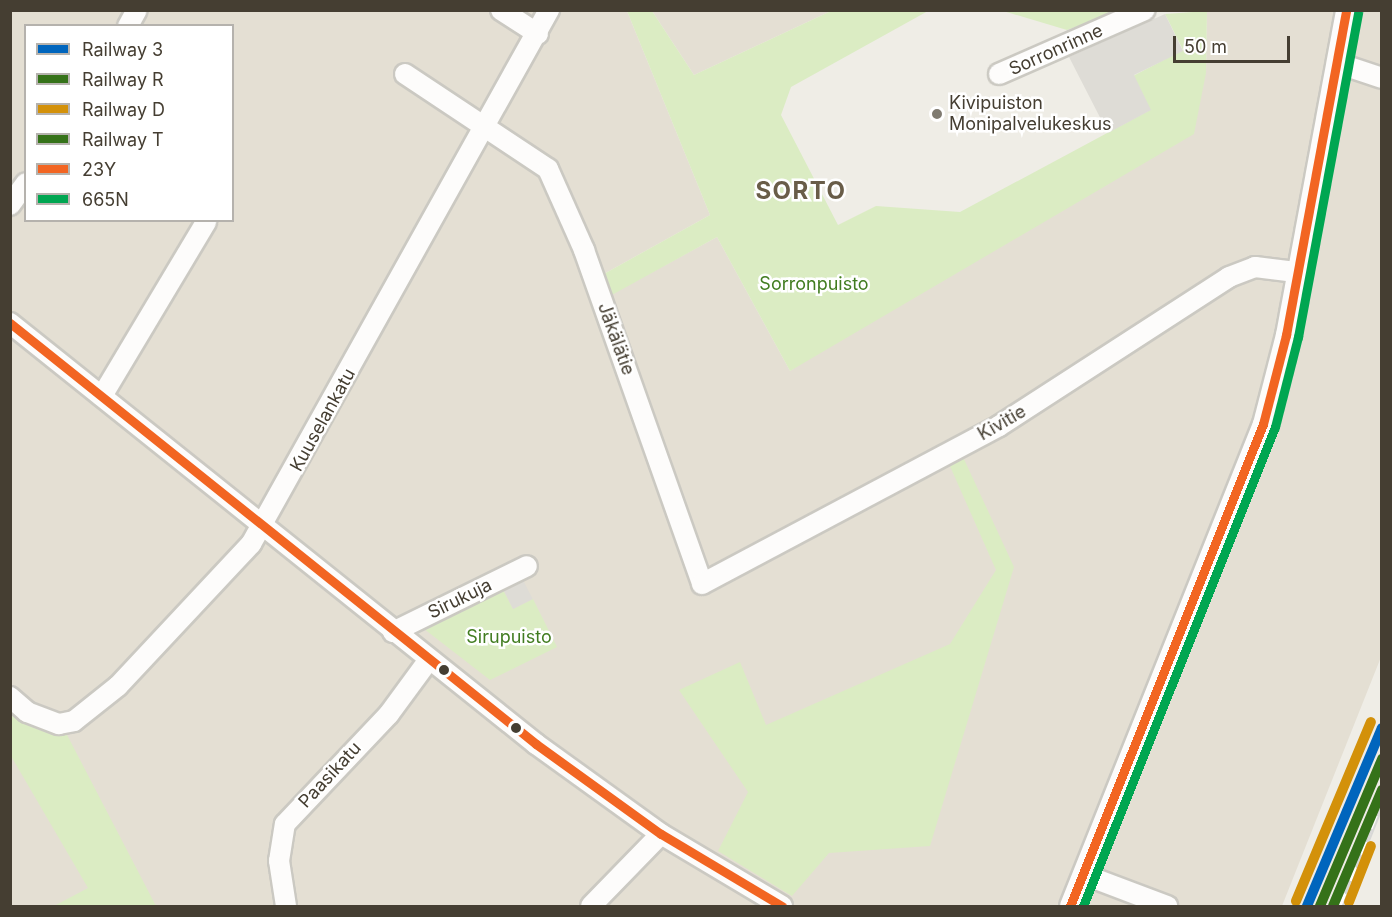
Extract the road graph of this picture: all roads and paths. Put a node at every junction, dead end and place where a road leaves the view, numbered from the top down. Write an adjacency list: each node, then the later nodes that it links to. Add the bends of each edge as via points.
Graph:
1 (137, 10): 6 (street)
2 (501, 10): 7 (street)
3 (549, 10): 7 (street, Kuuselankatu)
4 (1145, 10): 10 (street, Sorronrinne)
5 (1346, 10): 8 (street)
6 (129, 24)
7 (538, 34): 12 (street, Kuuselankatu)
8 (1337, 63): 11 (street); 16 (street)
9 (405, 74): 12 (street, Jäkälätie)
10 (999, 74)
11 (1382, 78)
12 (487, 125): 19 (street, Kuuselankatu); 21 (street, Jäkälätie, via 548,169 584,250)
13 (24, 186): 14 (street)
14 (10, 205)
15 (206, 222): 18 (street)
16 (1296, 272): 21 (street, Kivitie, via 1255,267 1229,277 999,426); 26 (street, via 1263,424)
17 (10, 323): 18 (street)
18 (102, 396): 19 (street)
19 (262, 528): 22 (street); 24 (street, Kuuselankatu, via 118,686 74,721 59,724 27,712)
20 (527, 566): 22 (street, Sirukuja)
21 (702, 584)
22 (393, 632): 23 (street)
23 (428, 661): 25 (street); 27 (street, Paasikatu, via 389,714 285,824 279,861)
24 (10, 697)
25 (662, 834): 28 (street); 29 (street)
26 (1085, 875): 30 (street); 31 (street)
27 (286, 906)
28 (591, 906)
29 (782, 906)
30 (1070, 906)
31 (1167, 906)

